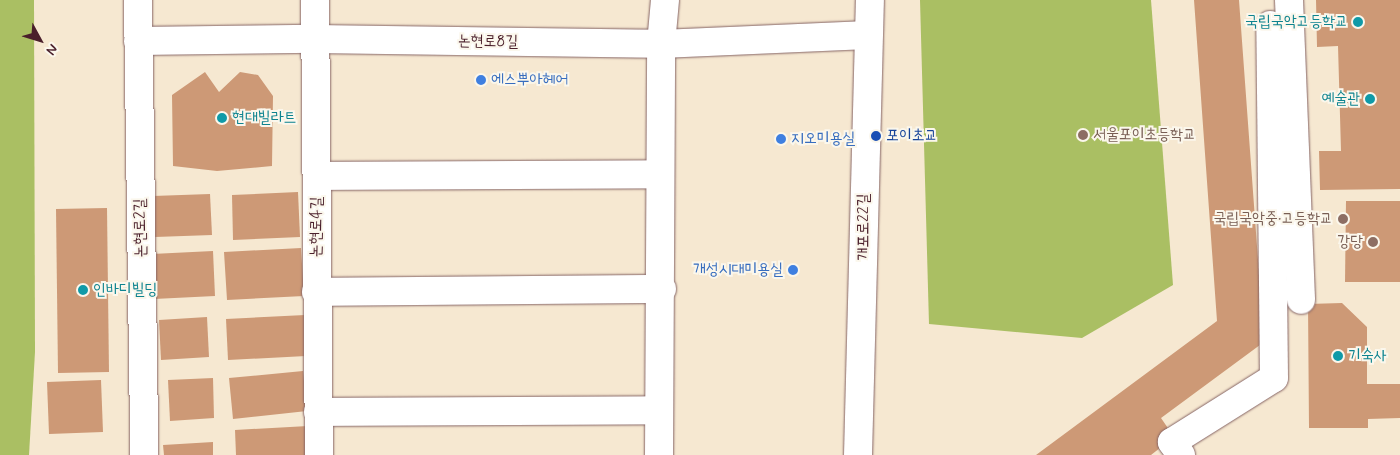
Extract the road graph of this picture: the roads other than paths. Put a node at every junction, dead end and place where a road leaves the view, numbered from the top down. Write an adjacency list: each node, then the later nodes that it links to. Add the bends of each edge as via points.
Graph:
1 (138, 0): 9 (street, 논현로2길)
2 (315, 0): 8 (street, 논현로4길)
3 (665, 0): 10 (street)
4 (870, 0): 7 (street, 개포로22길)
5 (1289, 0): 15 (street)
6 (1270, 25): 22 (street, via 1274,378 1172,442)
7 (868, 35): 10 (street, 논현로8길); 21 (street, 개포로22길)
8 (314, 39): 9 (street, 논현로8길); 10 (street, 논현로8길); 12 (street, 논현로4길)
9 (138, 41): 18 (street, 논현로2길)
10 (661, 44): 11 (street)
11 (660, 174): 12 (street); 13 (street)
12 (318, 176): 14 (street, 논현로4길)
13 (662, 289): 14 (street); 16 (street)
14 (316, 292): 17 (street, 논현로4길)
15 (1301, 300)
16 (658, 410): 17 (street); 20 (street)
17 (318, 412): 19 (street, 논현로4길)
18 (144, 455)
19 (319, 455)
20 (659, 455)
21 (858, 455)
22 (1181, 455)

